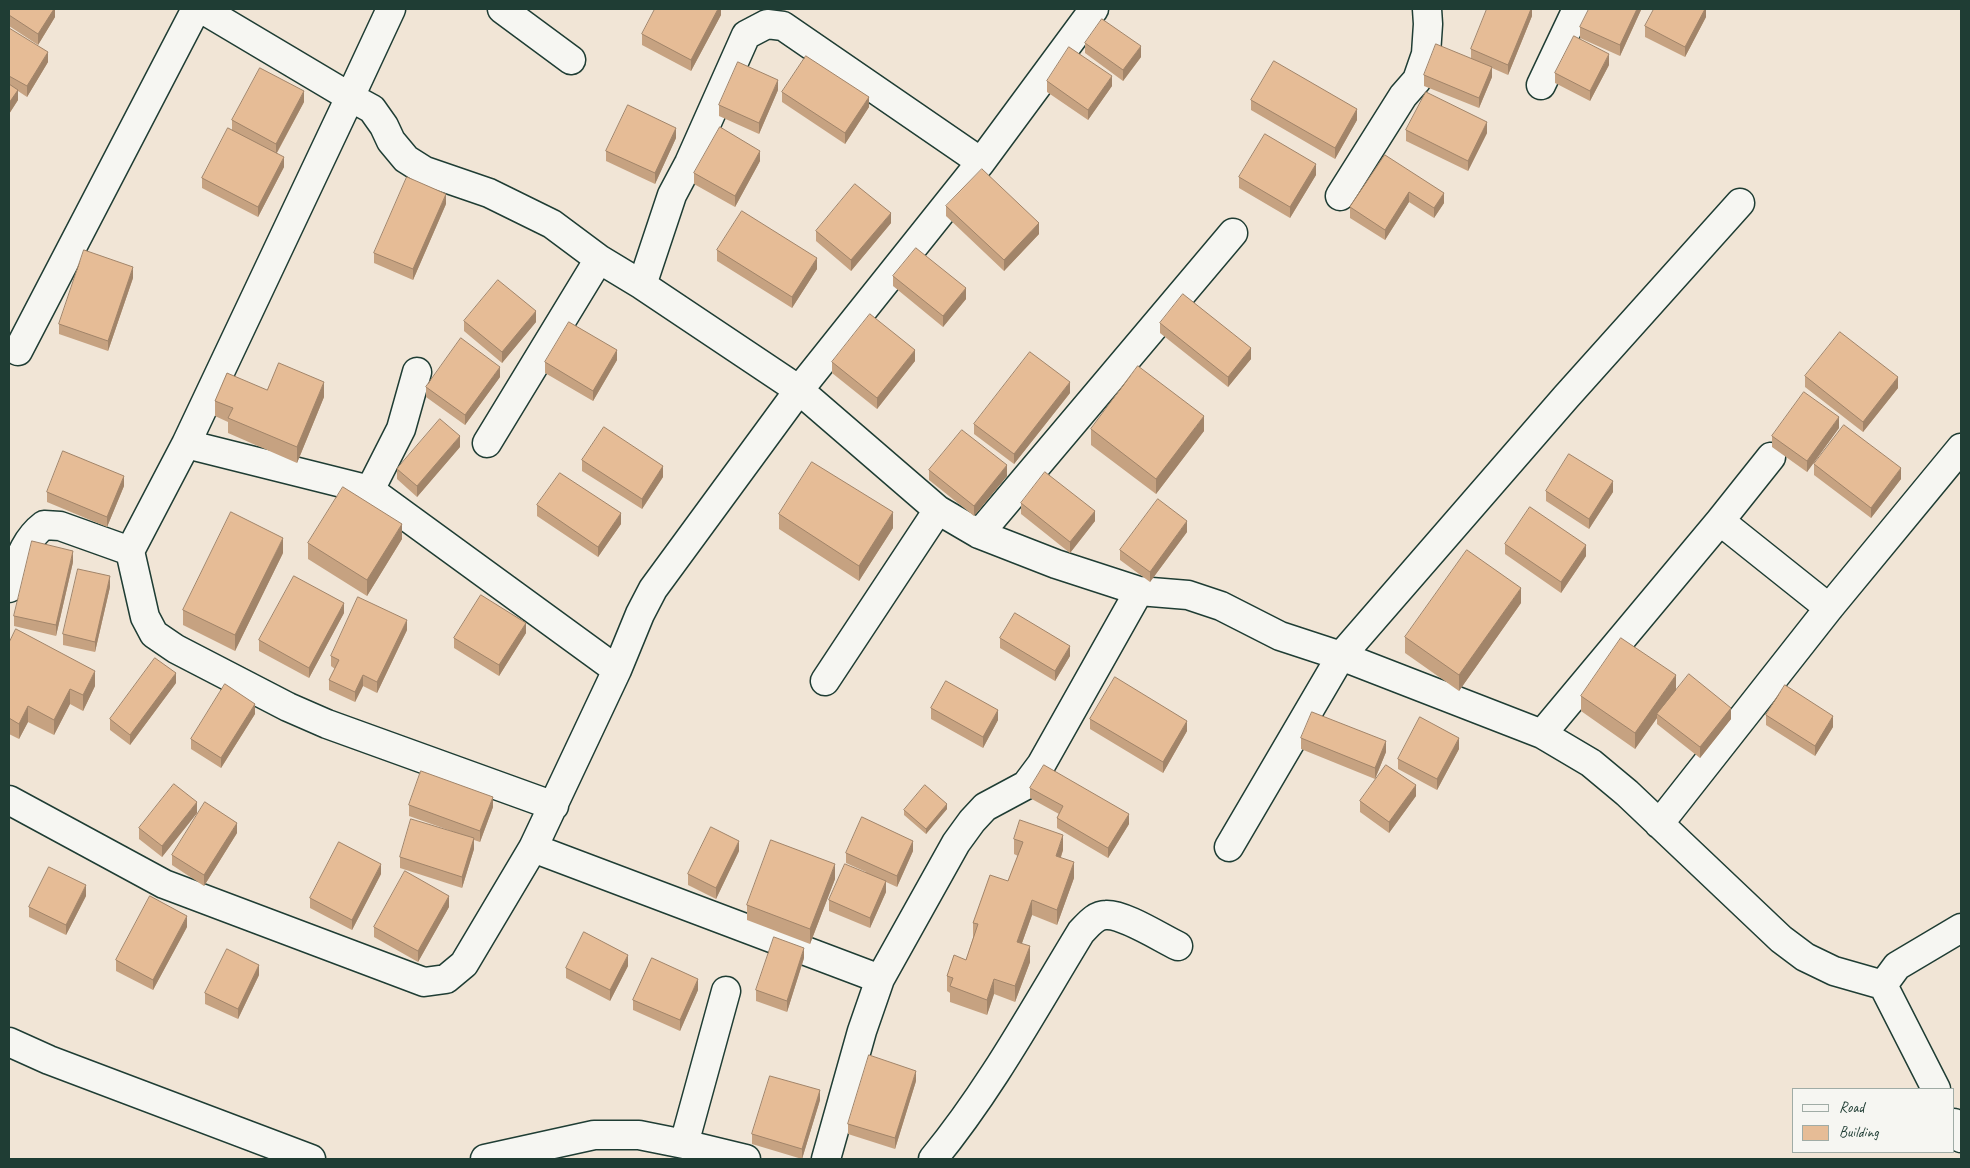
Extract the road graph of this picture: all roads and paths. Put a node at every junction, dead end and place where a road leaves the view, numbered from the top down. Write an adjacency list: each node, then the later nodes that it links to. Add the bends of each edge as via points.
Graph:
1 (196, 9): 17 (street)
2 (202, 9): 10 (street)
3 (391, 9): 10 (street)
4 (502, 9): 8 (street)
5 (1094, 9): 11 (street)
6 (1426, 9): 12 (street, via 1426,54 1417,80)
7 (1577, 9): 9 (street)
8 (570, 60)
9 (1541, 85)
10 (350, 97): 15 (street, via 372,110 406,159 425,170 489,193 552,224); 21 (street)
11 (980, 162): 16 (street, via 783,26 768,24 746,35 672,194); 19 (street)
12 (1340, 196)
13 (1740, 203): 32 (street)
14 (1233, 232): 27 (street)
15 (599, 259): 16 (street); 20 (street)
16 (642, 285): 19 (street)
17 (18, 351)
18 (417, 372): 24 (street, via 401,429)
19 (799, 390): 25 (street); 33 (street, via 653,589)
20 (487, 442)
21 (186, 444): 24 (street); 28 (street)
22 (1961, 448): 31 (street)
23 (1771, 457): 26 (street)
24 (370, 490): 33 (street)
25 (938, 510): 27 (street); 34 (street)
26 (1720, 521): 31 (street); 35 (street)
27 (979, 534): 30 (street)
28 (130, 550): 29 (street, via 60,526 44,525 24,546); 37 (street, via 145,617 154,634 176,649 288,708)
29 (9, 588)
30 (1138, 591): 32 (street, via 1188,595 1221,606 1280,636); 43 (street, via 1041,765 1026,785 984,807 972,821 956,843)
31 (1829, 608): 38 (street)
32 (1341, 656): 35 (street); 39 (street)
33 (617, 670): 37 (street)
34 (825, 681)
35 (1542, 734): 38 (street, via 1591,762)
36 (9, 800): 40 (street, via 164,884 424,982 446,980 464,964)
37 (554, 806): 40 (street)
38 (1659, 824): 44 (street, via 1781,939 1805,957 1834,971)
39 (1229, 847)
40 (533, 848): 43 (street)
41 (1961, 928): 44 (street, via 1897,966)
42 (1178, 946): 55 (street, via 1120,917 1105,914 1094,919 1081,932 983,1091)
43 (880, 979): 54 (street)
44 (1883, 985): 47 (street)
45 (726, 991): 50 (street)
46 (9, 1042): 51 (street)
47 (1935, 1088)
48 (1955, 1125): 49 (street)
49 (1961, 1138)
50 (684, 1144): 52 (street, via 639,1135 594,1134); 53 (street)
51 (311, 1159)
52 (485, 1159)
53 (746, 1159)
54 (826, 1159)
55 (933, 1159)

